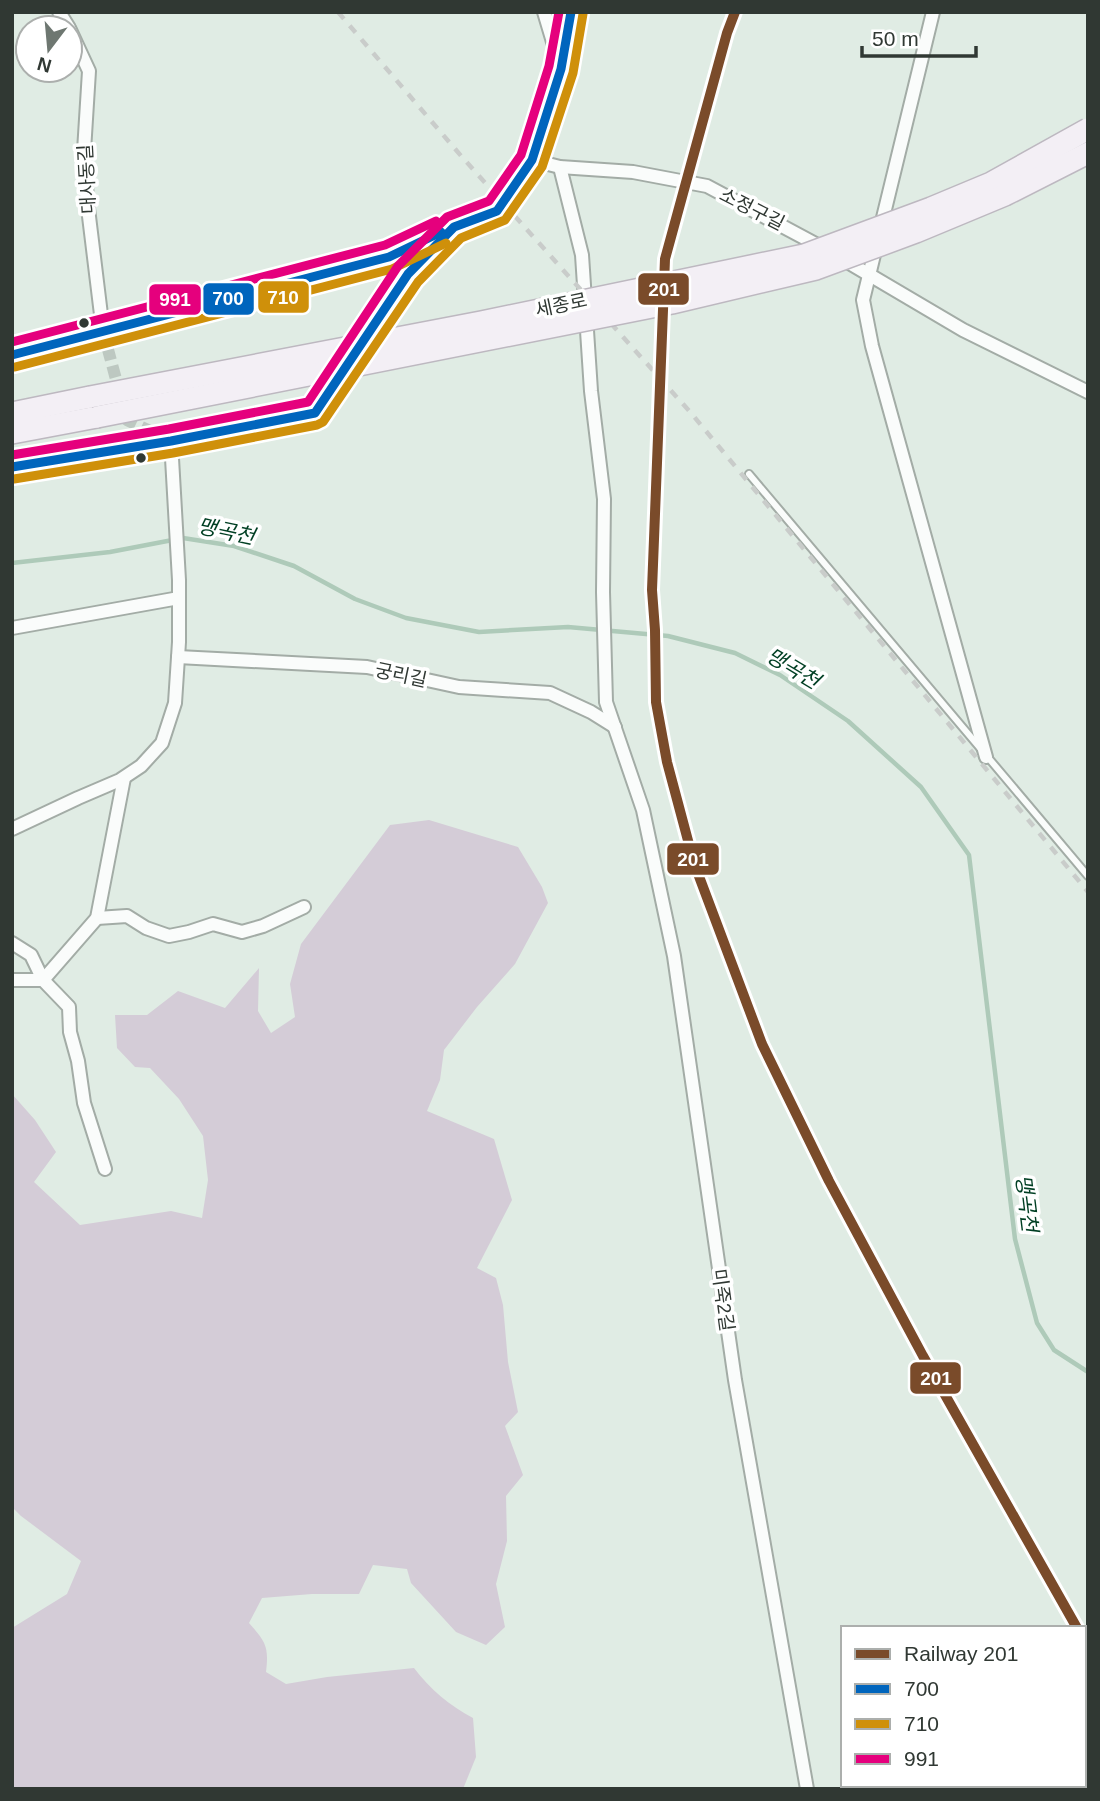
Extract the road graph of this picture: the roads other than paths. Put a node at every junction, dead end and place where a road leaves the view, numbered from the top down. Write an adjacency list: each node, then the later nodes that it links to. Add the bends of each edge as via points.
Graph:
1 (544, 12): 5 (street)
2 (571, 12): 5 (street)
3 (933, 12): 11 (street)
4 (84, 60): 12 (street, 대사동길, via 89,71 83,151)
5 (561, 69): 8 (street)
6 (1088, 129): 15 (main road, 세종로, bridge, via 991,183 804,255)
7 (1088, 152): 15 (main road, 세종로, bridge, via 1005,195 816,269 672,303)
8 (532, 160): 9 (street, 소정구길); 10 (street, via 497,211)
9 (560, 167): 11 (street, 소정구길, via 633,172 707,186); 24 (street, 미죽2길, via 582,255 604,499 606,702)
10 (454, 227): 12 (street, via 389,257); 18 (street, via 408,274 316,413)
11 (869, 274): 14 (street, 소정구길, via 963,330); 25 (street, via 863,300 872,346)
12 (103, 331): 13 (street)
13 (12, 355)
14 (1088, 392)
15 (93, 407): 16 (main road, 세종로); 17 (main road, 세종로)
16 (12, 412)
17 (12, 433)
18 (171, 441): 19 (street); 21 (street)
19 (12, 467)
20 (749, 474): 25 (lane)
21 (179, 598): 22 (street); 23 (street)
22 (12, 628)
23 (178, 657): 24 (street, 궁리길, via 367,667 459,687 550,693); 26 (street, via 175,704 162,743)
24 (615, 728): 35 (street, 미죽2길, via 643,810 674,956 735,1380)
25 (986, 757): 28 (lane)
26 (124, 778): 27 (street); 30 (street)
27 (12, 829)
28 (1088, 876)
29 (304, 907): 30 (street, via 242,932 213,924 169,936 127,916)
30 (97, 918): 33 (street)
31 (12, 943): 33 (street, via 31,956)
32 (12, 979): 33 (street)
33 (43, 981): 34 (street, via 69,1007 84,1103)
34 (105, 1169)
35 (807, 1789)

